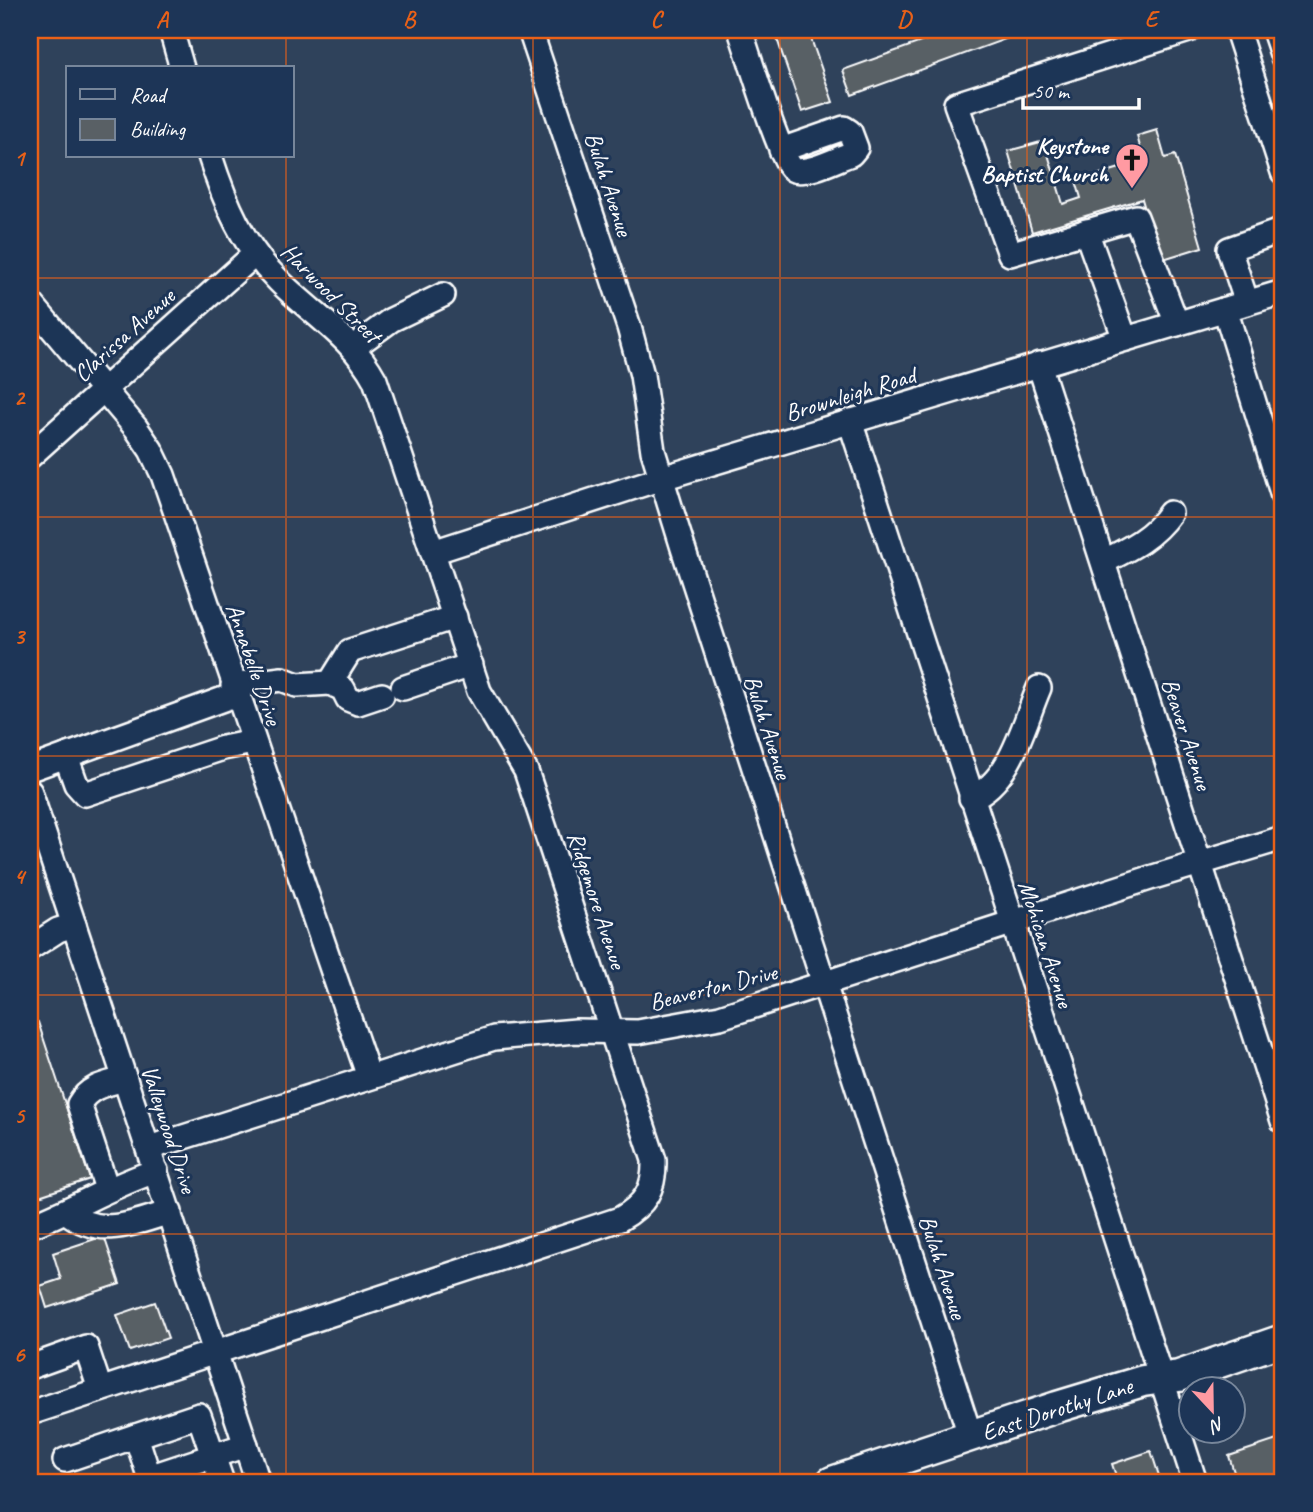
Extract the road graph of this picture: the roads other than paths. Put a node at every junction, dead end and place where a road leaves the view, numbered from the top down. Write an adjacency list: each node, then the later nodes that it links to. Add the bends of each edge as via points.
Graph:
1 (170, 30): 8 (street)
2 (530, 30): 26 (street, Bulah Avenue, via 629,327)
3 (740, 30): 9 (street)
4 (1189, 30): 13 (street, via 956,104 1010,254)
5 (1237, 30): 11 (street)
6 (1274, 30): 7 (street)
7 (1283, 57)
8 (181, 66)
9 (781, 150)
10 (211, 158): 14 (street, Harwood Street, via 224,199)
11 (1283, 172)
12 (1283, 230): 18 (street, via 1229,249)
13 (1086, 231): 19 (street, via 1136,217); 20 (street)
14 (255, 254): 21 (street, Harwood Street, via 292,294); 23 (street, Clarissa Avenue)
15 (1283, 292): 18 (street, Brownleigh Road)
16 (443, 295): 21 (street, via 391,320)
17 (30, 302): 23 (street, Annabelle Drive)
18 (1236, 306): 19 (street, Brownleigh Road); 27 (street)
19 (1177, 324): 20 (street, Brownleigh Road)
20 (1125, 339): 22 (street, Brownleigh Road)
21 (354, 347): 29 (street, Harwood Street, via 375,380)
22 (1039, 364): 24 (street, Brownleigh Road); 30 (street, Beaver Avenue)
23 (102, 389): 25 (street, Clarissa Avenue); 35 (street, Annabelle Drive, via 152,450)
24 (850, 421): 26 (street, Brownleigh Road); 40 (street, Mohican Avenue)
25 (30, 456)
26 (662, 478): 29 (street, Brownleigh Road); 46 (street, Bulah Avenue)
27 (1283, 496)
28 (1170, 513): 30 (street, via 1159,528)
29 (433, 552): 31 (street, Ridgemore Avenue)
30 (1105, 561): 42 (street, Beaver Avenue)
31 (455, 617): 32 (street, Ridgemore Avenue); 33 (street, via 350,651)
32 (471, 665): 33 (street, via 358,703); 47 (street, Ridgemore Avenue, via 489,710 526,771)
33 (330, 682): 35 (street, via 297,685 282,678)
34 (1039, 688): 40 (street, via 999,776 988,791)
35 (235, 690): 36 (street, Annabelle Drive); 37 (street)
36 (253, 742): 37 (street, via 85,794 76,784); 48 (street, Annabelle Drive)
37 (66, 756): 38 (street)
38 (30, 769)
39 (30, 792): 44 (street, Valleywood Drive)
40 (971, 797): 43 (street, Mohican Avenue)
41 (1283, 838): 42 (street, Beaverton Drive)
42 (1199, 864): 43 (street, Beaverton Drive); 50 (street, Beaver Avenue)
43 (1012, 924): 46 (street, Beaverton Drive); 60 (street, Mohican Avenue)
44 (74, 925): 45 (street); 49 (street, Valleywood Drive)
45 (30, 948)
46 (824, 985): 47 (street, Beaverton Drive, via 709,1020); 64 (street, Bulah Avenue)
47 (614, 1032): 48 (street, Beaverton Drive, via 494,1038); 58 (street, Ridgemore Avenue, via 654,1160 651,1191 633,1212)
48 (369, 1077): 51 (street, Beaverton Drive)
49 (125, 1079): 51 (street, Valleywood Drive); 53 (street, via 96,1087 84,1094 79,1104)
50 (1283, 1121)
51 (149, 1148): 52 (street, Valleywood Drive)
52 (156, 1171): 53 (street); 55 (street, Valleywood Drive)
53 (107, 1189): 54 (street)
54 (67, 1212): 55 (street, via 92,1227 107,1228); 56 (street)
55 (170, 1212): 58 (street, Valleywood Drive)
56 (30, 1226)
57 (1283, 1340): 60 (main road, East Dorothy Lane, via 1189,1373)
58 (216, 1349): 61 (street, Ridgemore Avenue); 65 (street, Valleywood Drive)
59 (30, 1367): 61 (street, via 86,1347)
60 (1160, 1378): 64 (main road, East Dorothy Lane, via 1069,1403); 73 (street, Mohican Avenue)
61 (100, 1389): 62 (street, Ridgemore Avenue)
62 (30, 1413)
63 (136, 1436): 66 (street, via 199,1415); 67 (street); 69 (street)
64 (971, 1438): 68 (main road, East Dorothy Lane)
65 (246, 1445): 66 (street); 71 (street, Valleywood Drive)
66 (214, 1455): 69 (street); 70 (street)
67 (65, 1460)
68 (876, 1475): 72 (main road, East Dorothy Lane)
69 (150, 1480)
70 (222, 1482)
71 (258, 1482)
72 (832, 1482)
73 (1195, 1482)

